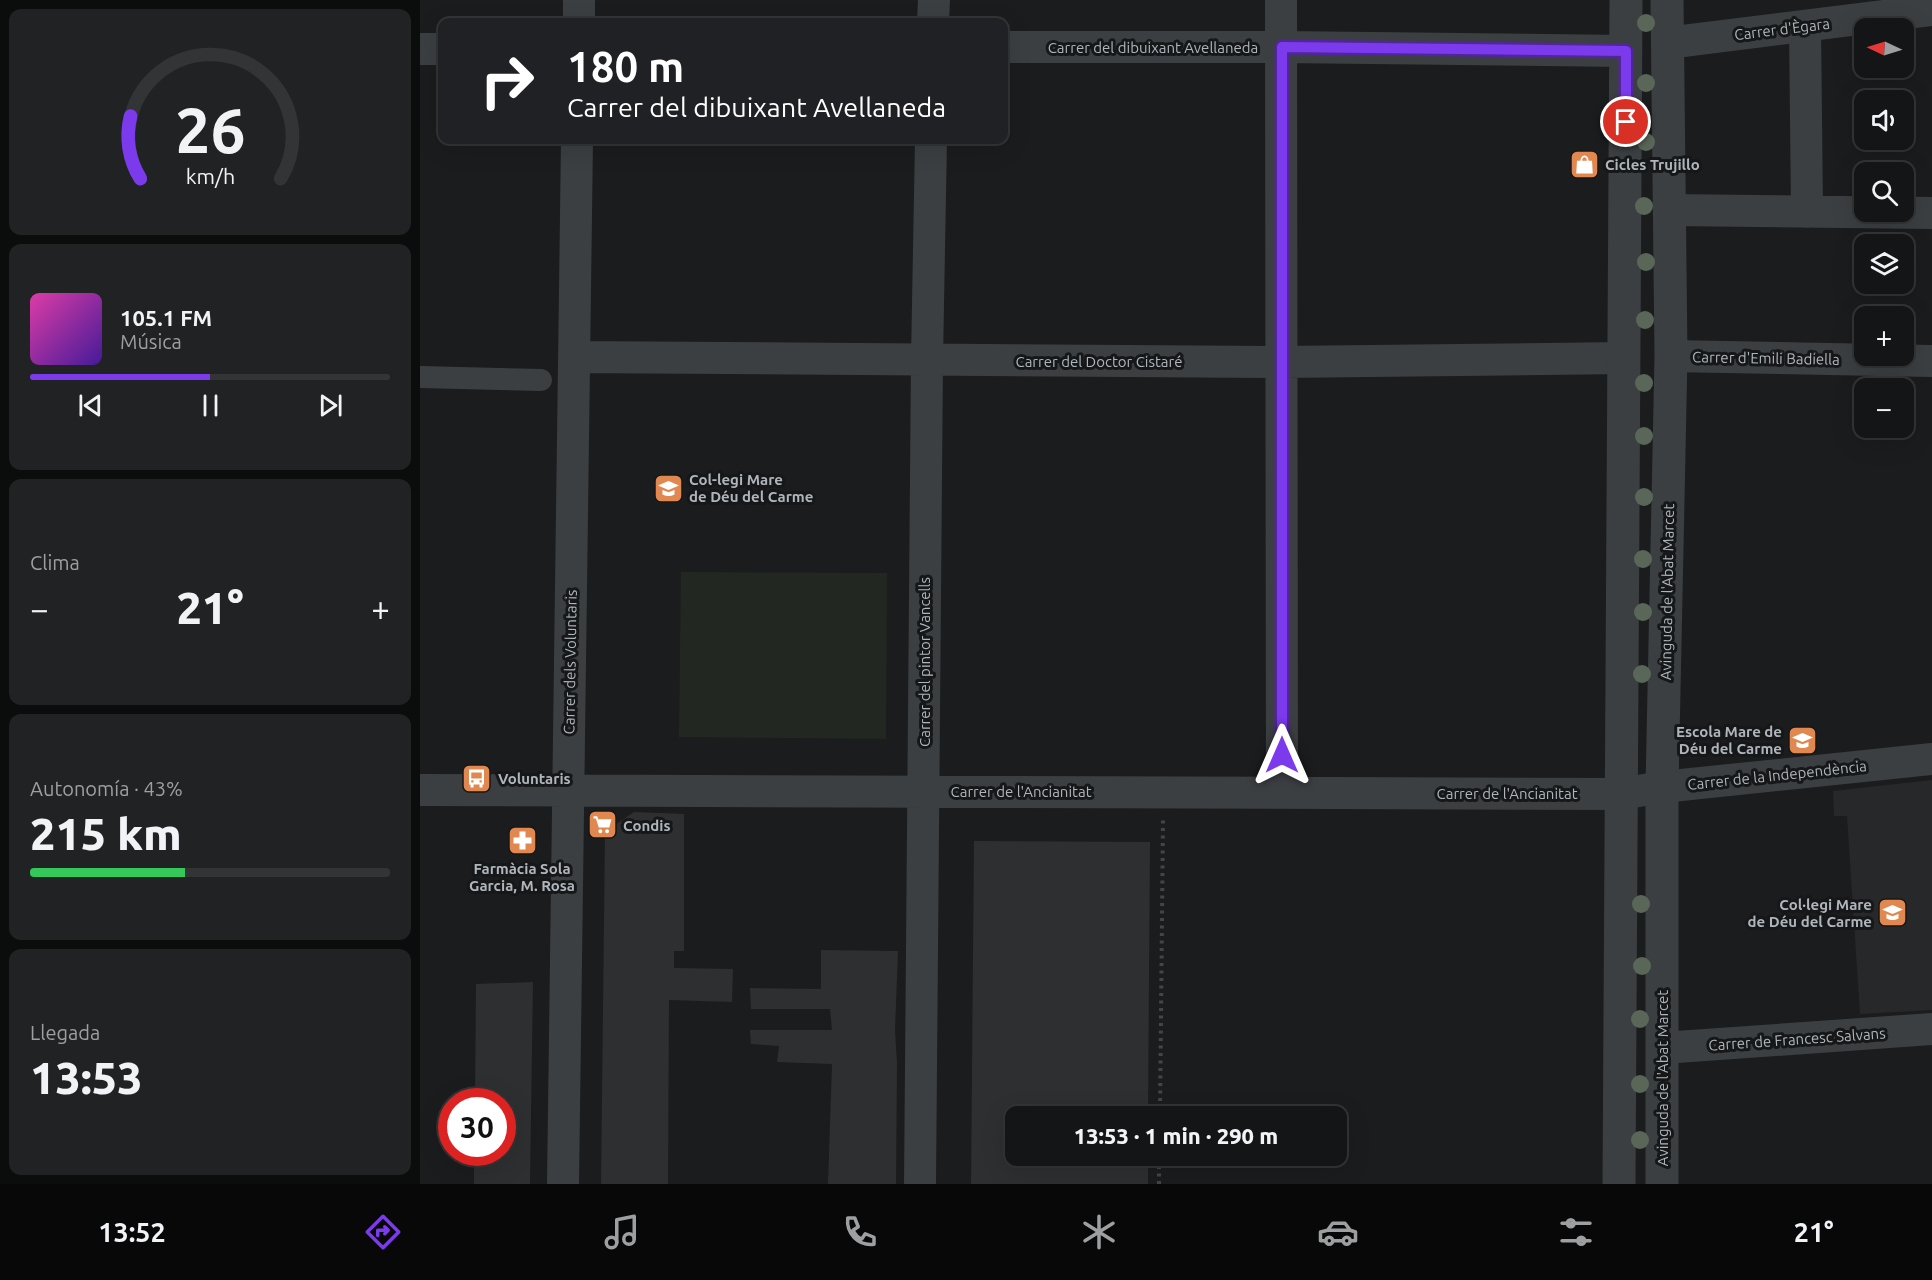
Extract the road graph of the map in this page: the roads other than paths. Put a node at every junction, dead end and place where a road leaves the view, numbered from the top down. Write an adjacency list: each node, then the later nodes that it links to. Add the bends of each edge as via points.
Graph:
1 (579, 0): 7 (street)
2 (934, 0): 8 (street)
3 (1281, 0): 12 (street)
4 (1626, 0): 15 (street)
5 (1667, 0): 10 (street, Avinguda de l'Abat Marcet)
6 (1932, 10): 9 (street, Carrer d'Ègara)
7 (579, 18)
8 (933, 18)
9 (1805, 26): 10 (street, Carrer d'Ègara); 19 (street)
10 (1667, 43): 18 (street, Avinguda de l'Abat Marcet)
11 (1008, 47): 12 (street, Carrer del dibuixant Avellaneda)
12 (1282, 47): 15 (street, Carrer del dibuixant Avellaneda); 26 (street)
13 (420, 49): 14 (street)
14 (438, 49)
15 (1626, 51): 23 (street)
16 (577, 144): 22 (street, Carrer dels Voluntaris)
17 (931, 144): 24 (street, Carrer del pintor Vancells)
18 (1670, 210): 19 (street); 21 (street, Avinguda de l'Abat Marcet)
19 (1807, 212): 20 (street)
20 (1932, 213)
21 (1671, 356): 25 (street, Carrer d'Emili Badiella); 30 (street, Avinguda de l'Abat Marcet)
22 (574, 357): 24 (street, Carrer del Doctor Cistaré); 31 (street, Carrer dels Voluntaris)
23 (1624, 358): 26 (street, Carrer del Doctor Cistaré); 35 (street)
24 (927, 359): 26 (street, Carrer del Doctor Cistaré); 33 (street, Carrer del pintor Vancells)
25 (1932, 361)
26 (1281, 362): 34 (street)
27 (420, 377): 28 (street)
28 (541, 380)
29 (1932, 759): 30 (street, Carrer de la Independència)
30 (1662, 787): 35 (street, Carrer de la Independència); 37 (street, Avinguda de l'Abat Marcet)
31 (569, 789): 32 (street, Carrer de l'Ancianitat); 33 (street, Carrer de l'Ancianitat); 38 (street, Carrer dels Voluntaris)
32 (420, 790)
33 (923, 790): 34 (street, Carrer de l'Ancianitat); 39 (street, Carrer del pintor Vancells)
34 (1282, 792): 35 (street, Carrer de l'Ancianitat)
35 (1621, 794): 40 (street)
36 (1932, 1029): 37 (street, Carrer de Francesc Salvans)
37 (1662, 1048): 41 (street, Avinguda de l'Abat Marcet)
38 (563, 1184)
39 (920, 1184)
40 (1619, 1184)
41 (1662, 1184)

